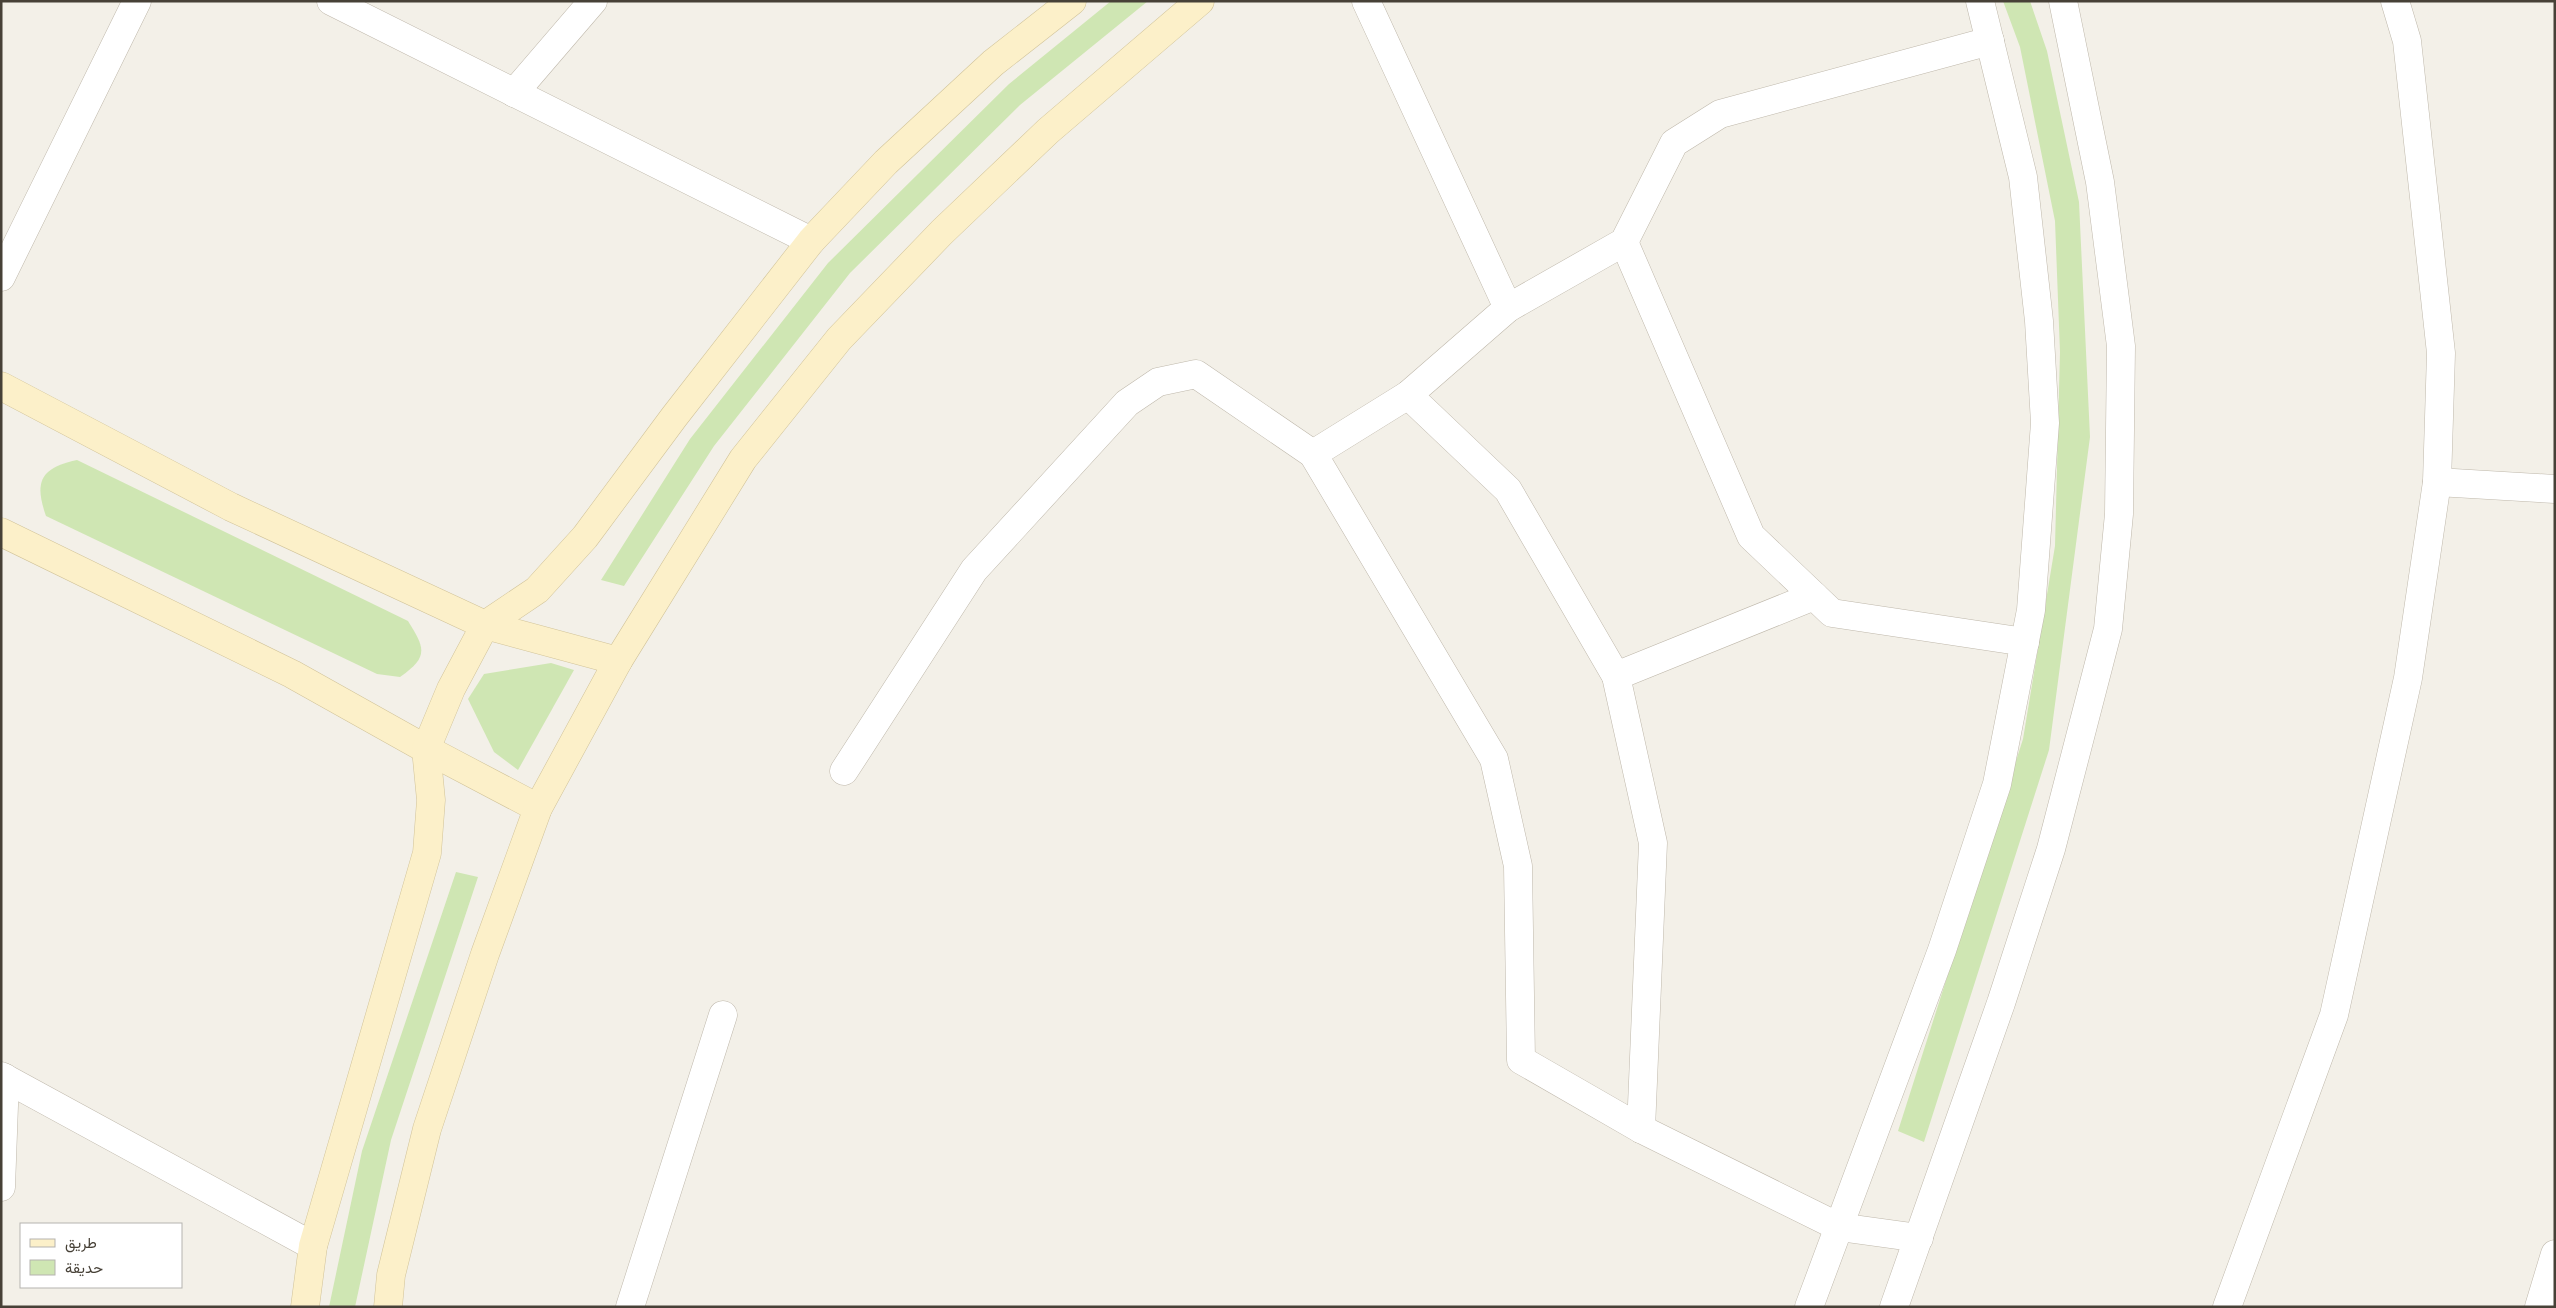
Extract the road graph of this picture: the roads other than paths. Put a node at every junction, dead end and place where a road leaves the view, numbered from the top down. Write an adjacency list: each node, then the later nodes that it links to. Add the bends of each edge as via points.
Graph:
1 (137, 1): 14 (street)
2 (330, 1): 11 (street)
3 (593, 1): 11 (street)
4 (1072, 1): 12 (street, via 993,63 886,162)
5 (1200, 1): 25 (street, via 1048,131 942,232 839,339 743,459)
6 (1366, 1): 15 (street)
7 (1980, 1): 10 (street)
8 (2063, 1): 35 (street, via 2100,182 2121,346 2119,514 2108,629 2051,848)
9 (2395, 1): 19 (street, via 2407,41 2441,354)
10 (1990, 41): 13 (street, via 1720,114 1674,143); 24 (street, via 2023,177 2039,321 2045,423 2031,610)
11 (514, 93): 12 (street)
12 (811, 241): 23 (street, via 585,537 536,590)
13 (1624, 242): 15 (street); 22 (street, via 1751,536)
14 (1, 277)
15 (1508, 308): 17 (street)
16 (1, 386): 23 (street, via 231,507)
17 (1408, 395): 18 (street); 26 (street, via 1508,490)
18 (1313, 454): 28 (street, via 1196,374 1158,382 1134,398 974,570); 32 (street, via 1494,759 1518,866 1521,1060)
19 (2437, 482): 20 (street); 43 (street, via 2408,678 2334,1015)
20 (2555, 489)
21 (1, 532): 27 (street, via 292,674)
22 (1814, 596): 24 (street, via 1832,613); 26 (street)
23 (485, 625): 25 (street); 27 (street, via 451,689)
24 (2025, 642): 34 (street, via 1997,784 1942,950)
25 (618, 661): 29 (street)
26 (1616, 676): 32 (street, via 1652,843)
27 (426, 749): 29 (street); 36 (street, via 431,800 427,853)
28 (844, 771)
29 (538, 808): 39 (street, via 427,1129 392,1275)
30 (723, 1015): 40 (street)
31 (3, 1077): 33 (street); 36 (street)
32 (1641, 1129): 34 (street)
33 (1, 1186)
34 (1839, 1227): 35 (street); 41 (street)
35 (1919, 1238): 42 (street)
36 (313, 1246): 38 (street)
37 (2555, 1254): 44 (street)
38 (305, 1307)
39 (388, 1307)
40 (630, 1307)
41 (1809, 1307)
42 (1894, 1307)
43 (2227, 1307)
44 (2539, 1307)

